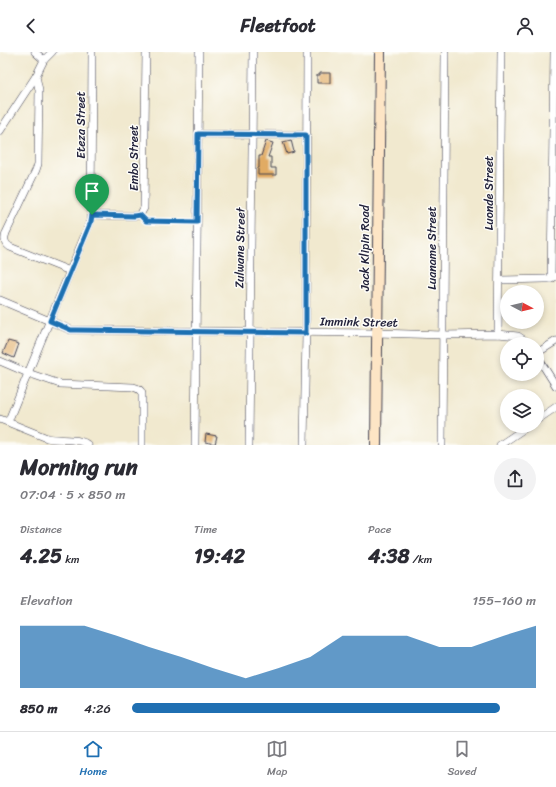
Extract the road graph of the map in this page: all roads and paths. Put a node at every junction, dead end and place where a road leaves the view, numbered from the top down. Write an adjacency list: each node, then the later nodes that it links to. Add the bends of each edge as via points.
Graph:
1 (35, 52): 12 (street)
2 (52, 52): 12 (street)
3 (92, 52): 18 (street, Eteza Street)
4 (146, 52): 19 (street, Embo Street, via 145,205)
5 (199, 52): 15 (street)
6 (253, 52): 16 (street, Zulwane Street)
7 (307, 52): 17 (street)
8 (380, 52): 29 (street, Jack Klipin Road)
9 (445, 52): 30 (street, Luaname Street)
10 (501, 52): 23 (street, Luonde Street)
11 (554, 52): 22 (street)
12 (44, 60): 13 (street)
13 (36, 76): 14 (street); 21 (street, via 39,90 38,164 6,233 5,241 10,247)
14 (0, 131)
15 (198, 134): 16 (street); 20 (street)
16 (253, 134): 17 (street); 27 (street, Zulwane Street)
17 (306, 135): 28 (street)
18 (92, 215): 19 (street); 21 (street, Eteza Street)
19 (140, 215): 20 (path, via 146,221)
20 (197, 222): 26 (street)
21 (70, 271): 25 (street, Eteza Street)
22 (553, 277): 23 (street)
23 (499, 280): 31 (street, Luonde Street)
24 (0, 300): 25 (street, Immink Street)
25 (50, 321): 26 (street, Immink Street, via 71,330); 37 (street, Eteza Street)
26 (196, 332): 27 (street, Immink Street); 46 (street)
27 (250, 332): 28 (street, Immink Street); 47 (street, Zulwane Street)
28 (306, 333): 29 (street, Immink Street); 48 (street)
29 (377, 333): 30 (street, Immink Street); 49 (street, Jack Klipin Road)
30 (443, 334): 31 (street, Immink Street); 50 (street, Luaname Street)
31 (498, 334): 32 (street, Immink Street)
32 (520, 337)
33 (556, 340): 34 (street)
34 (544, 349)
35 (0, 361): 37 (street)
36 (544, 366): 38 (street)
37 (28, 373): 42 (street, Eteza Street); 45 (street, via 64,385 133,386 139,389 142,394)
38 (556, 386)
39 (556, 407): 40 (street)
40 (544, 415)
41 (0, 419): 42 (street)
42 (8, 422): 44 (street, via 47,438 80,440)
43 (518, 433): 51 (street)
44 (88, 445)
45 (142, 445)
46 (196, 445)
47 (249, 445)
48 (304, 445)
49 (376, 445)
50 (442, 445)
51 (500, 445)

